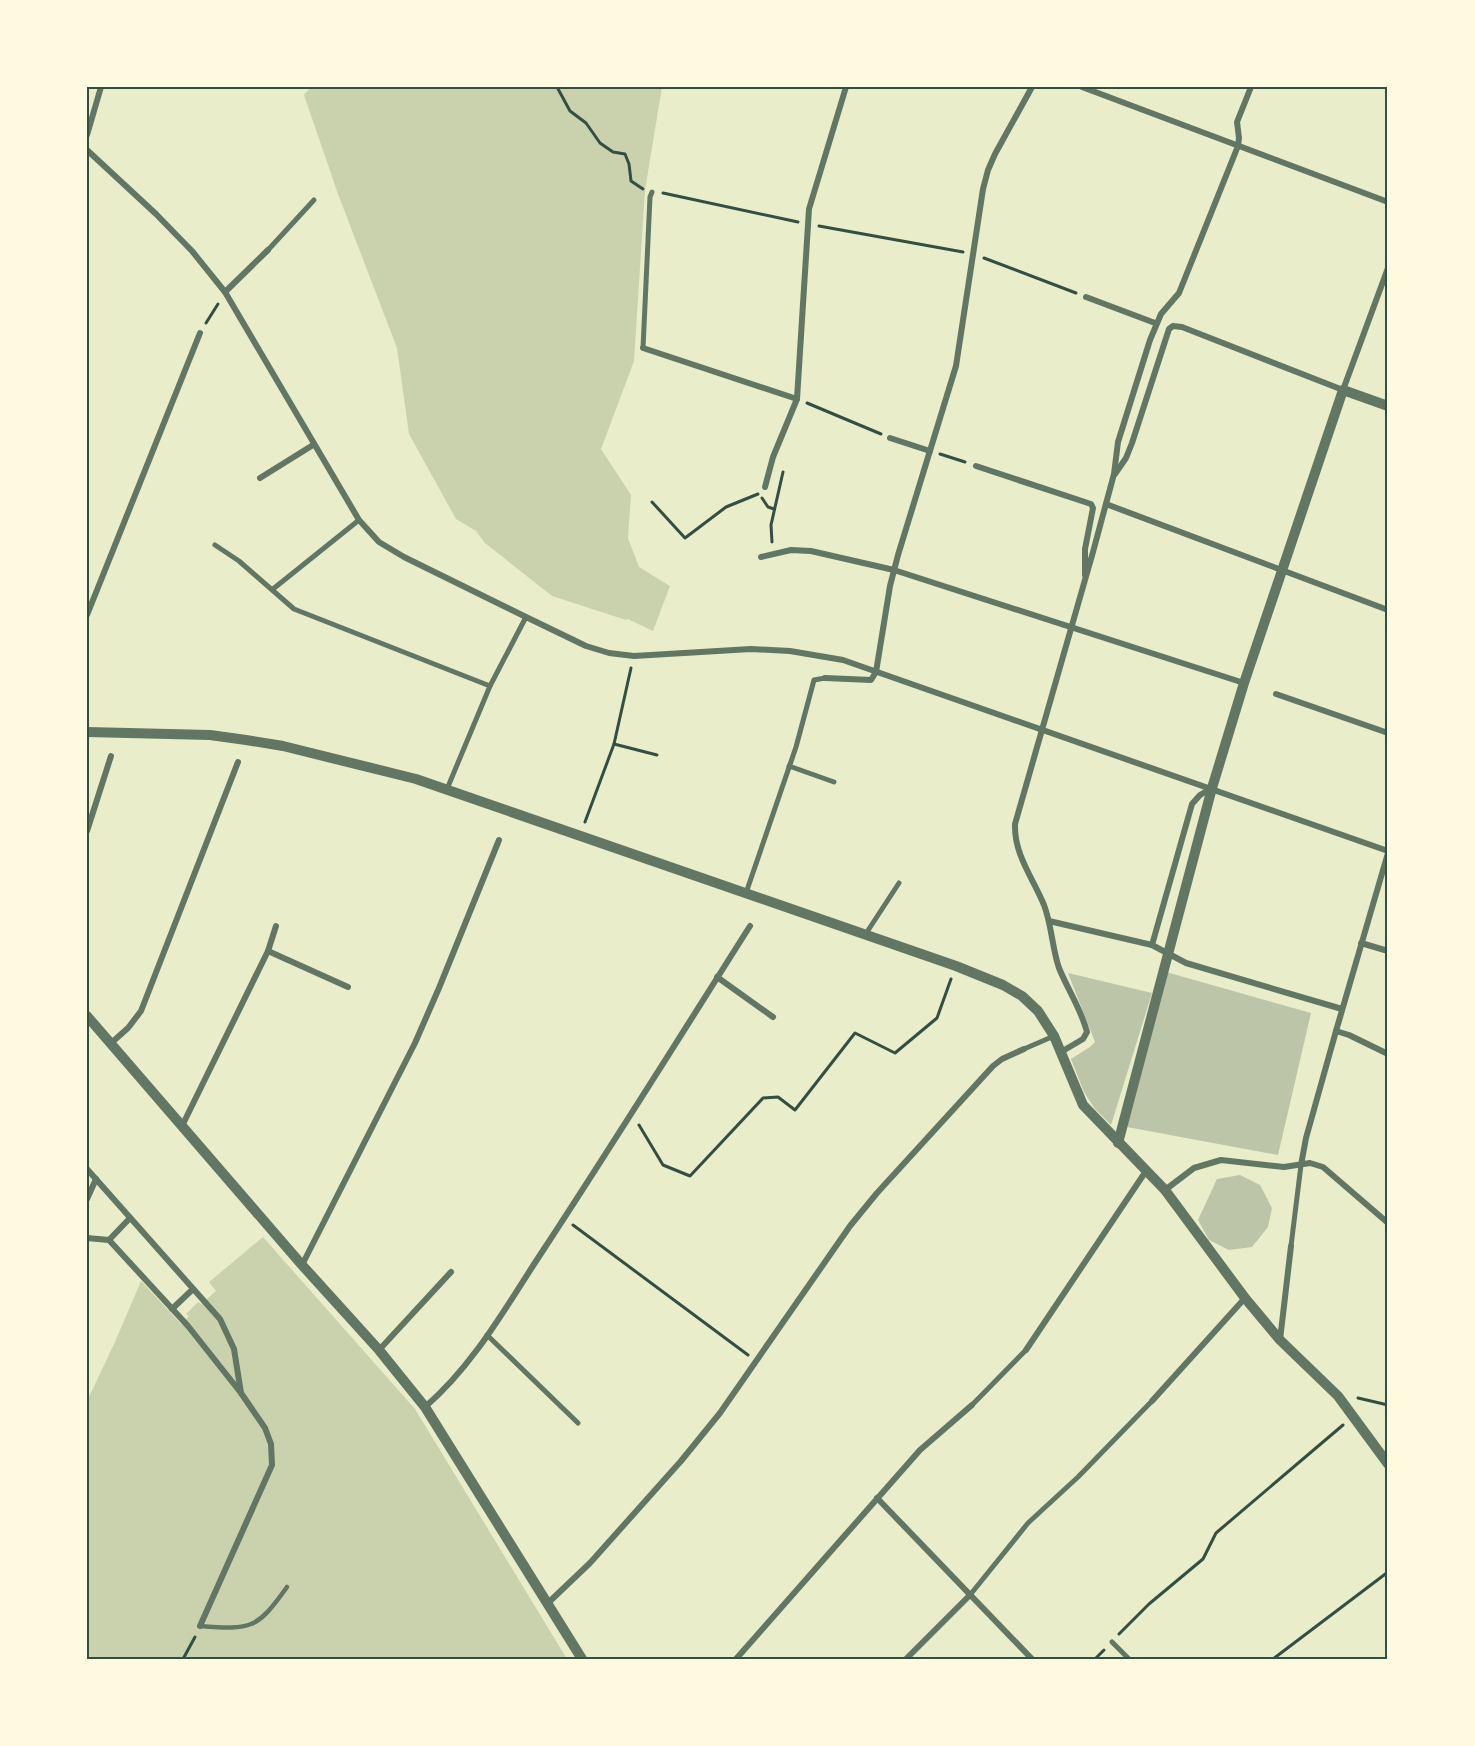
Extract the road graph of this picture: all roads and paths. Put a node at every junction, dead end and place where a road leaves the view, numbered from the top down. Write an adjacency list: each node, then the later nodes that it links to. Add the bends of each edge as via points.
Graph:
1 (101, 87): 7 (street)
2 (557, 87): 10 (path, via 570,111 586,123 600,143 613,152 625,154 632,183)
3 (846, 87): 22 (street, via 809,209)
4 (1032, 87): 14 (street, via 988,170)
5 (1082, 87): 8 (street)
6 (1251, 87): 8 (street, via 1237,122)
7 (87, 135)
8 (1238, 146): 12 (street); 18 (street, via 1179,293)
9 (87, 150): 16 (street, via 163,221)
10 (652, 192): 20 (street)
11 (314, 200): 13 (street)
12 (1388, 202)
13 (268, 250): 16 (street)
14 (973, 254): 17 (path); 26 (street, via 956,366)
15 (1388, 268): 21 (street)
16 (225, 292): 19 (path); 25 (street)
17 (1086, 297): 18 (street)
18 (1155, 323): 29 (street, via 1118,442)
19 (200, 333): 45 (street)
20 (643, 348): 22 (street)
21 (1343, 390): 23 (street); 29 (street, via 1173,326 1167,333 1132,443); 41 (street)
22 (797, 399): 24 (path); 31 (street)
23 (1388, 406)
24 (890, 438): 26 (street)
25 (313, 445): 30 (street); 36 (street)
26 (930, 451): 27 (path); 40 (street)
27 (976, 466): 42 (street, via 1091,504)
28 (783, 469): 35 (path)
29 (1114, 474): 34 (street)
30 (260, 478)
31 (765, 487): 32 (path)
32 (759, 494): 33 (path, via 726,507 685,538); 35 (path)
33 (652, 502)
34 (1106, 504): 41 (street); 42 (street)
35 (774, 510): 38 (path, via 772,543)
36 (359, 520): 43 (street); 46 (street, via 379,542 404,557)
37 (215, 545): 43 (street)
38 (793, 550): 39 (street); 40 (street)
39 (761, 557)
40 (894, 570): 47 (street); 49 (street)
41 (1282, 570): 44 (street); 51 (street)
42 (1086, 578): 47 (street)
43 (273, 589): 52 (street, via 294,609)
44 (1388, 610)
45 (87, 615)
46 (526, 617): 48 (street, via 586,646); 52 (street)
47 (1071, 626): 51 (street); 54 (street)
48 (634, 656): 49 (street, via 751,649 790,651 843,660); 57 (path)
49 (876, 672): 50 (street, via 870,680); 54 (street)
50 (825, 678): 61 (street, via 814,680)
51 (1244, 683): 63 (street)
52 (490, 686): 64 (street)
53 (1276, 694): 56 (street)
54 (1041, 731): 63 (street); 71 (street, via 1015,833 1023,864)
55 (87, 732): 64 (street, via 210,735 246,740)
56 (1388, 733)
57 (614, 744): 58 (path); 66 (path)
58 (657, 755)
59 (111, 756): 65 (street)
60 (237, 762): 88 (street, via 141,1011)
61 (789, 766): 62 (street); 70 (street)
62 (834, 782)
63 (1212, 788): 68 (street); 76 (street, via 1192,804); 79 (street)
64 (447, 789): 66 (street)
65 (87, 831)
66 (580, 835): 70 (street)
67 (499, 840): 107 (street, via 415,1042)
68 (1388, 852): 75 (street)
69 (899, 883): 74 (street)
70 (746, 893): 74 (street)
71 (1049, 921): 76 (street); 90 (street, via 1059,968 1087,1032 1083,1039)
72 (276, 926): 77 (street)
73 (750, 926): 81 (street)
74 (866, 934): 80 (street)
75 (1361, 943): 78 (street); 83 (street)
76 (1152, 945): 79 (street)
77 (268, 951): 82 (street); 93 (street)
78 (1388, 951)
79 (1169, 955): 83 (street); 94 (street)
80 (956, 966): 87 (street, via 1022,996 1038,1011); 92 (path, via 937,1018 895,1053 855,1033 795,1110 778,1097 763,1098 690,1176 663,1165)
81 (717, 977): 85 (street); 92 (street)
82 (348, 987)
83 (1342, 1009): 86 (street)
84 (87, 1016): 88 (street)
85 (773, 1017)
86 (1336, 1031): 91 (street); 95 (street)
87 (1054, 1036): 89 (street); 90 (street)
88 (111, 1044): 93 (street)
89 (1024, 1049): 116 (street, via 993,1066 877,1192)
90 (1061, 1052): 94 (street, via 1076,1094)
91 (1388, 1054)
92 (632, 1113): 102 (street)
93 (182, 1126): 107 (street)
94 (1118, 1143): 97 (street)
95 (1301, 1165): 99 (street, via 1284,1167 1221,1160 1194,1168); 103 (street, via 1323,1167); 106 (street)
96 (87, 1169): 98 (street)
97 (1146, 1171): 99 (street); 115 (street)
98 (96, 1179): 100 (street); 101 (street)
99 (1165, 1190): 110 (street)
100 (87, 1199)
101 (130, 1218): 105 (street); 109 (street)
102 (564, 1218): 112 (street); 116 (path)
103 (1388, 1223)
104 (87, 1238): 105 (street)
105 (109, 1240): 111 (street)
106 (1291, 1246): 113 (street)
107 (302, 1265): 114 (street)
108 (451, 1272): 114 (street)
109 (193, 1289): 111 (street); 117 (street, via 220,1319 234,1349)
110 (1245, 1298): 113 (street); 119 (street)
111 (172, 1309): 117 (street)
112 (487, 1335): 122 (street, via 444,1391); 124 (street)
113 (1280, 1340): 118 (street)
114 (379, 1350): 122 (street)
115 (1026, 1350): 120 (street)
116 (756, 1361): 130 (street, via 681,1461 590,1563)
117 (241, 1393): 131 (street, via 265,1428 272,1465)
118 (1338, 1396): 121 (path); 123 (street)
119 (1152, 1401): 129 (street, via 1028,1523)
120 (972, 1405): 126 (street, via 920,1450)
121 (1388, 1405)
122 (425, 1407): 130 (street)
123 (1354, 1416): 125 (street); 132 (path, via 1216,1533 1203,1559 1149,1604)
124 (578, 1423)
125 (1388, 1464)
126 (877, 1498): 129 (street); 135 (street)
127 (1388, 1572): 140 (path)
128 (287, 1587): 131 (lane, via 259,1622 233,1629)
129 (970, 1595): 136 (street); 137 (street)
130 (548, 1603): 134 (street)
131 (200, 1626): 133 (path)
132 (1112, 1642): 138 (path); 139 (street)
133 (183, 1659)
134 (582, 1659)
135 (736, 1659)
136 (906, 1659)
137 (1032, 1659)
138 (1095, 1659)
139 (1129, 1659)
140 (1274, 1659)

